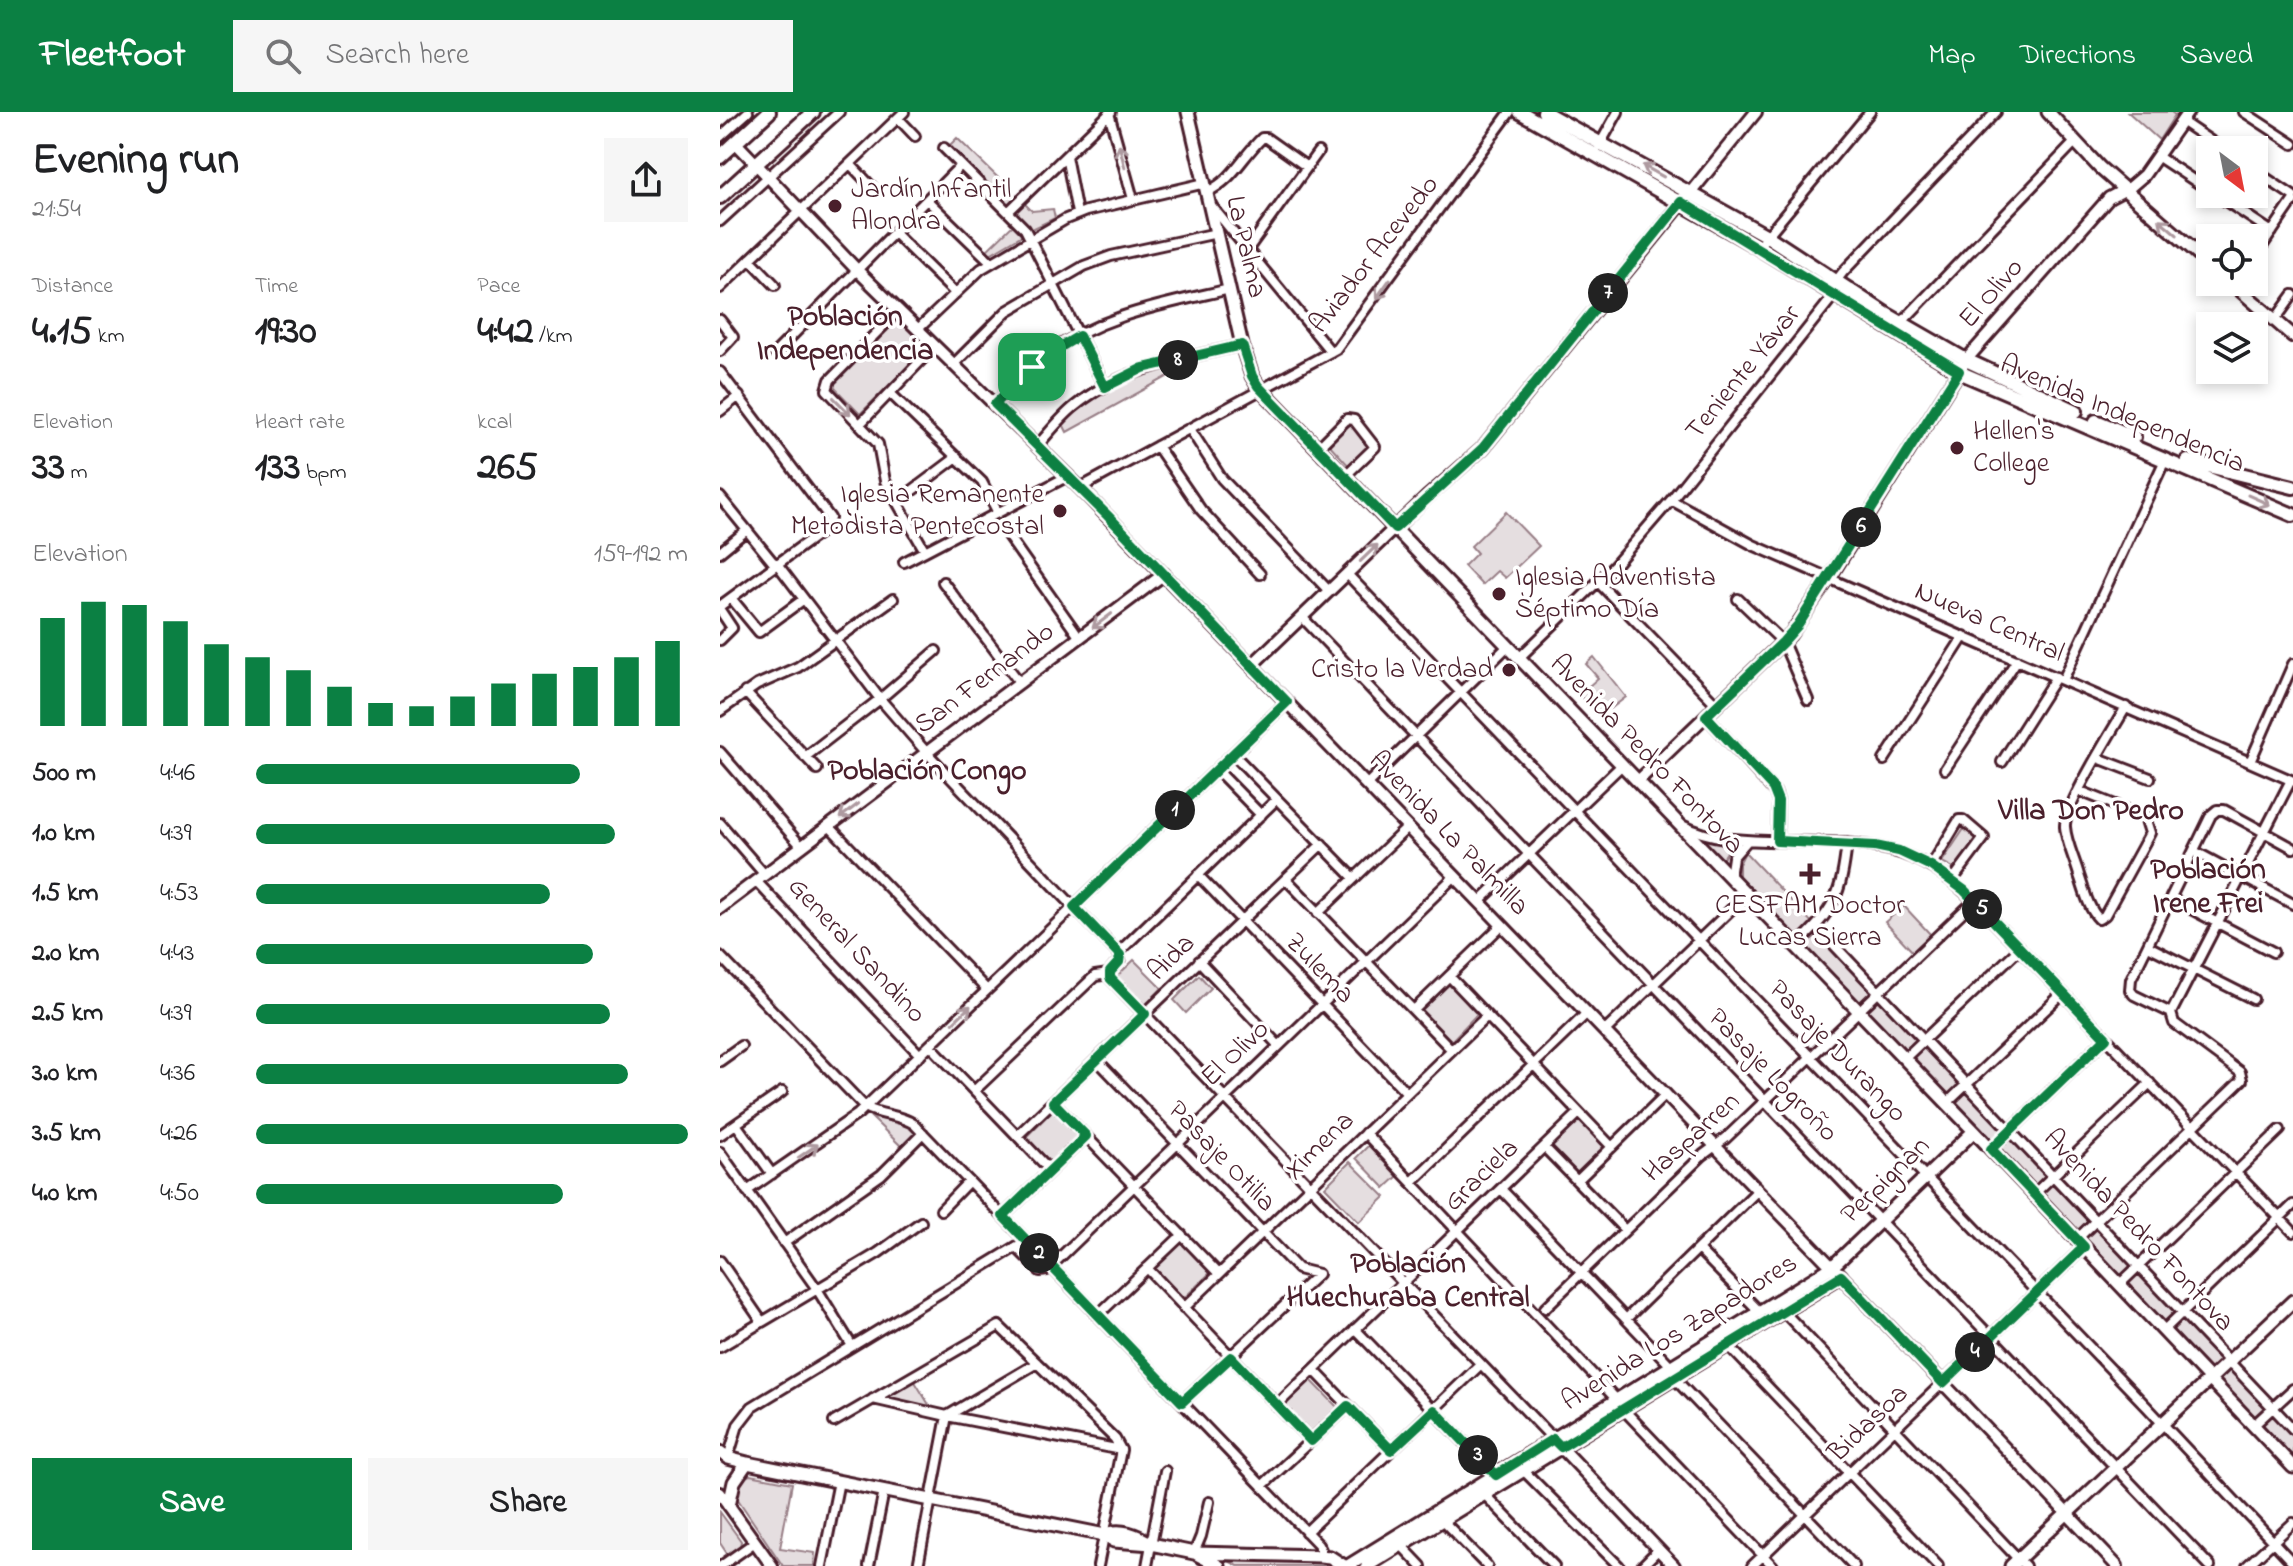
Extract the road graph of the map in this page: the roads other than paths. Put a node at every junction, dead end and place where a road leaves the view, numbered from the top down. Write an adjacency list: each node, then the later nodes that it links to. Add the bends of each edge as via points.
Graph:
1 (748, 112): 20 (street)
2 (769, 112): 22 (main road)
3 (813, 112): 30 (main road)
4 (839, 112): 34 (street)
5 (1188, 112): 40 (main road, La Palma)
6 (1510, 112): 81 (street, Aviador Acevedo, one-way to 81, via 1364,315)
7 (1520, 112): 25 (main road, Avenida Independencia)
8 (1544, 112): 25 (main road, Avenida Independencia)
9 (1618, 112): 25 (street)
10 (1756, 112): 39 (street)
11 (1870, 112): 54 (street)
12 (1996, 112): 65 (street, Teniente Yávar)
13 (2048, 112): 21 (main road)
14 (2244, 112): 23 (street)
15 (1110, 113): 27 (street); 43 (street, one-way to 15)
16 (901, 115): 18 (street); 31 (street)
17 (2184, 117): 19 (street); 28 (street, El Olivo)
18 (915, 136)
19 (2207, 136)
20 (720, 137)
21 (2075, 142): 38 (main road); 74 (street)
22 (736, 143): 29 (main road); 30 (street, Avenida La Palmilla)
23 (2293, 144)
24 (944, 148): 32 (street)
25 (1598, 148): 39 (main road, Avenida Independencia, one-way to 25); 45 (main road, Avenida Independencia)
26 (1318, 152): 33 (street)
27 (1066, 156): 48 (street); 49 (street)
28 (2157, 156): 36 (street); 38 (street, El Olivo)
29 (720, 157)
30 (756, 164): 34 (street, Avenida La Palmilla); 41 (main road)
31 (850, 164): 37 (street); 47 (street)
32 (961, 165): 44 (street); 48 (street)
33 (1307, 167): 40 (street, via 1262,138 1222,186); 58 (street)
34 (768, 177): 47 (street, Avenida La Palmilla); 50 (street)
35 (2268, 180): 42 (street)
36 (2196, 182)
37 (872, 187)
38 (2126, 190): 59 (main road, one-way to 38); 84 (street, El Olivo, via 2109,198)
39 (1690, 191): 45 (street); 54 (main road, Avenida Independencia)
40 (1208, 193): 43 (street); 53 (main road, La Palma); 58 (street)
41 (720, 197)
42 (2293, 198): 51 (street)
43 (1133, 199): 49 (street)
44 (927, 200): 52 (street); 61 (street)
45 (1681, 202): 57 (main road, Avenida Independencia); 108 (street, via 1483,448)
46 (2236, 208): 51 (street)
47 (801, 211): 60 (street); 62 (street, Avenida La Palmilla)
48 (1009, 211): 56 (street)
49 (1077, 213): 56 (street)
50 (720, 221)
51 (2272, 232): 55 (street)
52 (894, 233): 62 (street); 68 (street)
53 (1217, 233): 63 (street, via 1101,259); 67 (main road, La Palma)
54 (1767, 236): 57 (street); 65 (main road, Avenida Independencia)
55 (2268, 238)
56 (1031, 239): 61 (street); 63 (street)
57 (1758, 247): 65 (main road, Avenida Independencia)
58 (1248, 249): 81 (street)
59 (2196, 252)
60 (750, 259): 64 (street); 66 (street)
61 (991, 262): 68 (street)
62 (857, 270): 71 (street, Avenida La Palmilla); 82 (street)
63 (1053, 284): 76 (street); 83 (street, via 1007,311)
64 (775, 285)
65 (1834, 287): 74 (main road, Avenida Independencia); 84 (main road, Avenida Independencia); 104 (street, Teniente Yávar, via 1831,299)
66 (720, 288)
67 (1230, 289): 76 (street, via 1124,314); 78 (main road, La Palma)
68 (954, 292): 75 (street)
69 (2293, 295): 73 (street)
70 (2249, 296): 73 (main road)
71 (899, 310): 75 (street, Avenida La Palmilla); 92 (street, one-way to 92, via 827,384 830,395)
72 (720, 320): 80 (street, via 733,337)
73 (2275, 320): 77 (main road)
74 (1901, 323): 84 (main road, Avenida Independencia)
75 (918, 329): 79 (street, Avenida La Palmilla)
76 (1079, 336): 86 (street); 90 (street, via 1042,358)
77 (2293, 336)
78 (1242, 345): 86 (street, via 1143,368); 87 (main road, La Palma)
79 (935, 346): 83 (street, Avenida La Palmilla); 88 (street)
80 (720, 351)
81 (1331, 352): 87 (street, Aviador Acevedo)
82 (775, 353)
83 (954, 364): 90 (street, Avenida La Palmilla)
84 (1963, 366): 98 (main road, Avenida Independencia); 101 (main road, Avenida Independencia, via 2197,465); 118 (street, El Olivo)
85 (720, 372): 89 (street)
86 (1105, 387): 94 (street, via 1076,405)
87 (1262, 390): 93 (street, Aviador Acevedo); 96 (main road, Avenida Pedro Fontova)
88 (890, 393): 92 (street); 97 (street)
89 (739, 396): 91 (street); 114 (street, via 830,521)
90 (995, 404): 94 (street, Avenida La Palmilla)
91 (720, 411)
92 (860, 424): 105 (street, via 878,444 885,481)
93 (1190, 429): 95 (street, Aviador Acevedo); 121 (street, via 1222,479)
94 (1037, 446): 99 (street, Avenida La Palmilla)
95 (1157, 446): 102 (street, Aviador Acevedo); 116 (street, via 1201,510)
96 (1318, 448): 100 (main road, Avenida Pedro Fontova); 100 (street, via 1347,419 1354,420 1375,447)
97 (957, 457): 105 (street); 106 (street, via 982,482)
98 (2165, 460): 107 (main road, Avenida Independencia, one-way to 107); 139 (street)
99 (1068, 476): 102 (street, Avenida La Palmilla); 106 (street)
100 (1345, 476): 108 (main road, Avenida Pedro Fontova)
101 (2293, 487)
102 (1080, 488): 115 (street, Avenida La Palmilla)
103 (720, 497): 109 (street)
104 (1671, 500): 118 (street, Nueva Central, via 1734,536); 120 (street, Teniente Yávar)
105 (897, 502): 111 (street)
106 (998, 513): 111 (street)
107 (2293, 515)
108 (1395, 528): 117 (street, one-way to 108); 133 (main road, Avenida Pedro Fontova)
109 (747, 530): 112 (street); 114 (street)
110 (1008, 536): 129 (street)
111 (925, 551): 113 (street)
112 (720, 552)
113 (904, 562)
114 (778, 565): 122 (street); 123 (street)
115 (1164, 574): 129 (street, San Fernando, one-way to 129); 138 (street, Avenida La Palmilla)
116 (1260, 574)
117 (1347, 574): 121 (street); 143 (street, Pasaje Durango)
118 (1830, 577): 128 (street, Nueva Central); 132 (street, El Olivo)
119 (943, 582): 140 (street)
120 (1598, 582): 135 (street, Teniente Yávar); 147 (street)
121 (1329, 591): 127 (street)
122 (731, 598): 123 (street, via 759,632); 126 (street)
123 (804, 599): 131 (street)
124 (893, 599): 131 (street)
125 (1738, 599): 132 (street)
126 (720, 608): 130 (street, via 732,628)
127 (1302, 617): 138 (street); 151 (street, Pasaje Logroño)
128 (1964, 636): 136 (street, Nueva Central); 157 (street)
129 (1080, 638): 140 (street, San Fernando)
130 (720, 640)
131 (836, 640): 142 (street, via 798,667); 144 (street)
132 (1783, 642): 145 (street); 147 (street, El Olivo)
133 (1508, 646): 135 (main road, Avenida Pedro Fontova); 143 (street)
134 (936, 651): 144 (street)
135 (1519, 658): 160 (main road, Avenida Pedro Fontova)
136 (2017, 660): 139 (street, Nueva Central); 162 (street)
137 (2293, 664): 141 (street)
138 (1252, 665): 146 (street, Avenida La Palmilla)
139 (2059, 678): 148 (street, Nueva Central); 158 (street)
140 (1020, 683): 153 (street, San Fernando)
141 (2289, 686): 159 (street)
142 (745, 692): 149 (street); 155 (street)
143 (1461, 693): 151 (street); 170 (street, Pasaje Durango)
144 (880, 699): 153 (street); 155 (street)
145 (1808, 700)
146 (1287, 702): 154 (street); 167 (street, Avenida La Palmilla)
147 (1717, 705): 150 (street, El Olivo)
148 (2126, 707): 156 (street); 159 (street, Nueva Central)
149 (720, 711)
150 (1706, 716): 166 (street, El Olivo); 178 (street, via 1773,788 1778,801)
151 (1416, 736): 167 (street); 184 (street, Pasaje Logroño)
152 (720, 752): 181 (street)
153 (927, 753): 174 (street, San Fernando, one-way to 174); 200 (street)
154 (1233, 754): 163 (street); 169 (street)
155 (805, 757): 161 (street)
156 (2098, 758): 164 (street); 168 (street)
157 (1884, 760)
158 (2002, 762)
159 (2250, 762): 165 (street, Nueva Central)
160 (1622, 765): 166 (main road, Avenida Pedro Fontova); 170 (street)
161 (817, 769)
162 (1945, 769)
163 (1217, 770): 171 (street); 200 (street)
164 (2150, 778)
165 (2292, 780): 176 (street)
166 (1638, 781): 172 (main road, Avenida Pedro Fontova)
167 (1367, 784): 175 (street, Avenida La Palmilla)
168 (2080, 791): 168 (street, via 2065,828 2099,919 2150,825 2145,817)
169 (1277, 799): 171 (street); 180 (street)
170 (1574, 811): 184 (street); 206 (street, Pasaje Durango)
171 (1261, 815): 186 (street)
172 (1676, 821): 177 (street, via 1713,836); 189 (main road, Avenida Pedro Fontova)
173 (720, 823): 190 (street, General Sandino)
174 (829, 826): 181 (street, San Fernando); 219 (street)
175 (1408, 827): 187 (street, Avenida La Palmilla); 191 (street)
176 (2264, 832): 182 (street); 183 (street, via 2217,810); 188 (street)
177 (1748, 840): 178 (street); 189 (street, via 1733,857)
178 (1777, 841): 179 (street)
179 (1847, 843): 185 (street, via 1888,848); 205 (street, via 1837,899)
180 (1322, 844): 191 (street); 192 (street, Aida)
181 (802, 847): 190 (street, San Fernando)
182 (2293, 848)
183 (2194, 851): 188 (street); 195 (street)
184 (1529, 854): 196 (street); 218 (street, Pasaje Logroño)
185 (1931, 866): 193 (street); 193 (street, via 1963,820 1984,838)
186 (1198, 875): 202 (street, Zulema); 211 (street)
187 (1455, 876): 196 (street, Avenida La Palmilla); 214 (street, El Olivo)
188 (2241, 876): 199 (street); 203 (street)
189 (1730, 877): 194 (main road, Avenida Pedro Fontova)
190 (761, 878): 198 (street, San Fernando); 237 (street, General Sandino)
191 (1354, 878): 201 (street)
192 (1286, 879): 201 (street); 202 (street, Aida)
193 (1952, 881): 197 (street)
194 (1747, 894): 206 (street); 207 (main road, Avenida Pedro Fontova)
195 (2172, 899): 203 (street); 208 (street)
196 (1480, 901): 204 (street, Avenida La Palmilla)
197 (1974, 901): 209 (street); 220 (street, Hasparren)
198 (722, 904)
199 (2293, 904)
200 (1074, 907): 211 (street); 219 (street)
201 (1318, 913): 214 (street)
202 (1242, 921): 213 (street, Aida); 223 (street, Zulema)
203 (2218, 922): 210 (street); 215 (street)
204 (1502, 925): 217 (street); 226 (street, Avenida La Palmilla)
205 (1817, 927): 207 (street); 220 (street, Avenida Pedro Fontova)
206 (1699, 941): 218 (street); 238 (street, Pasaje Durango)
207 (1796, 946): 225 (main road, Avenida Pedro Fontova)
208 (2148, 946): 215 (street); 227 (street, via 2130,990)
209 (2020, 948): 221 (street); 232 (street)
210 (2273, 952)
211 (1118, 953): 216 (street, via 1119,962)
212 (720, 956): 253 (street)
213 (1199, 961): 228 (street, Aida); 235 (street)
214 (1366, 962): 223 (street, El Olivo); 224 (street)
215 (2194, 969): 222 (street); 227 (street)
216 (1109, 974): 228 (street); 245 (street, via 1095,976)
217 (1449, 976): 224 (street); 229 (street)
218 (1654, 984): 230 (street); 250 (street, Pasaje Logroño)
219 (987, 990): 233 (street, one-way to 219)
220 (1879, 992): 225 (street, Hasparren); 232 (street, Avenida Pedro Fontova)
221 (2063, 993): 231 (street); 244 (street)
222 (2253, 999)
223 (1322, 1004): 235 (street, El Olivo); 247 (street, Zulema)
224 (1414, 1010): 236 (street)
225 (1859, 1011): 238 (street, Hasparren); 239 (main road, Avenida Pedro Fontova)
226 (1587, 1013): 230 (street, Avenida La Palmilla); 242 (street)
227 (2171, 1013): 256 (street, Bidasoa, via 2174,1023 2240,1072 2241,1082)
228 (1145, 1014): 240 (street, Aida); 249 (street)
229 (1487, 1016): 236 (street, Ximena); 242 (street)
230 (1605, 1031): 248 (street, Avenida La Palmilla)
231 (2106, 1038): 243 (street); 259 (street)
232 (1924, 1040): 239 (street); 244 (street, Avenida Pedro Fontova)
233 (930, 1045): 237 (street); 245 (street, General Sandino)
234 (741, 1046): 241 (street)
235 (1279, 1046): 249 (street, El Olivo)
236 (1452, 1050): 247 (street, Ximena)
237 (920, 1055): 253 (street)
238 (1811, 1057): 250 (street, Hasparren); 275 (street, Pasaje Durango)
239 (1905, 1058): 252 (main road, Avenida Pedro Fontova)
240 (1097, 1060): 251 (street, Aida); 265 (street, Pasaje Otilia)
241 (720, 1061)
242 (1534, 1065): 254 (street); 278 (street)
243 (2150, 1083): 256 (street); 274 (street)
244 (1966, 1085): 252 (street); 259 (street, Avenida Pedro Fontova)
245 (974, 1091): 263 (street, General Sandino)
246 (782, 1092): 255 (street)
247 (1407, 1093): 261 (street, Ximena)
248 (1666, 1094): 266 (street, Avenida La Palmilla); 268 (street)
249 (1226, 1097): 265 (street, El Olivo); 280 (street)
250 (1766, 1101): 266 (street, Hasparren); 289 (street, Pasaje Logroño)
251 (1053, 1102): 263 (street, Aida); 264 (street)
252 (1947, 1103): 258 (main road, Avenida Pedro Fontova)
253 (865, 1107): 260 (street, via 906,1119); 273 (street, one-way to 253)
254 (1579, 1113): 267 (street, Graciela); 268 (street)
255 (736, 1124): 262 (street); 273 (street)
256 (2194, 1129): 272 (street); 290 (street, Bidasoa)
257 (2280, 1130): 272 (street)
258 (1974, 1131): 269 (main road, Avenida Pedro Fontova); 275 (main road, Perpignan)
259 (2010, 1131): 269 (street); 274 (street, Avenida Pedro Fontova)
260 (923, 1133): 276 (street); 298 (street, via 881,1175)
261 (1365, 1133): 278 (street); 280 (street, Ximena)
262 (720, 1135)
263 (1017, 1136): 271 (street, General Sandino)
264 (1086, 1136): 271 (street); 279 (street)
265 (1177, 1144): 279 (street, El Olivo); 294 (street, Pasaje Otilia)
266 (1715, 1146): 282 (street, Avenida La Palmilla); 292 (street, Hasparren)
267 (1544, 1147): 277 (street); 281 (street, Graciela)
268 (1612, 1147): 277 (street)
269 (1991, 1149): 284 (main road, Avenida Pedro Fontova)
270 (721, 1157): 283 (street)
271 (1050, 1170): 287 (street)
272 (2236, 1172): 288 (street); 304 (street)
273 (772, 1174): 283 (street)
274 (2053, 1176): 284 (street); 290 (street, Avenida Pedro Fontova)
275 (1926, 1177): 289 (main road, Perpignan); 312 (street, Pasaje Durango)
276 (969, 1181): 286 (street); 287 (street)
277 (1577, 1181): 292 (street)
278 (1412, 1182): 293 (street)
279 (1134, 1186): 296 (street); 303 (street, El Olivo)
280 (1311, 1186): 294 (street, Ximena); 309 (street)
281 (1501, 1189): 293 (street, Graciela); 307 (street)
282 (1758, 1190): 301 (street); 306 (street, Avenida La Palmilla)
283 (747, 1191): 298 (street)
284 (2034, 1194): 299 (main road, Avenida Pedro Fontova)
285 (2293, 1205): 288 (street)
286 (941, 1210)
287 (1003, 1216): 297 (street)
288 (2280, 1218): 295 (street); 318 (street)
289 (1880, 1220): 306 (main road, Perpignan); 324 (street, Pasaje Logroño)
290 (2096, 1221): 299 (street, Bidasoa); 304 (street, Avenida Pedro Fontova)
291 (921, 1222): 311 (street)
292 (1625, 1230): 307 (street, Hasparren)
293 (1457, 1231): 309 (street, Graciela); 340 (street)
294 (1262, 1232): 308 (street, Ximena); 328 (street, Pasaje Otilia, via 1298,1269 1318,1274)
295 (2293, 1232)
296 (1182, 1235): 305 (street); 308 (street)
297 (1027, 1241): 300 (street); 303 (street)
298 (784, 1243): 311 (street)
299 (2081, 1243): 310 (main road, Avenida Pedro Fontova); 312 (street, Bidasoa)
300 (1016, 1247): 303 (street, via 1040,1271); 326 (street)
301 (1698, 1249): 317 (street); 320 (street)
302 (720, 1261): 321 (street)
303 (1051, 1266): 319 (street)
304 (2139, 1266): 310 (street); 318 (street, Avenida Pedro Fontova)
305 (1147, 1268): 314 (street); 319 (street)
306 (1837, 1271): 316 (main road, Avenida Los Zapadores); 317 (main road, Avenida Los Zapadores); 335 (street, Avenida La Palmilla)
307 (1581, 1273): 315 (street, Hasparren); 320 (street)
308 (1219, 1274): 314 (street, Ximena)
309 (1403, 1283): 322 (street, Graciela); 331 (street)
310 (2120, 1284): 323 (main road, Avenida Pedro Fontova)
311 (817, 1289): 321 (street); 326 (street)
312 (2037, 1292): 324 (street, Bidasoa); 346 (street, Pasaje Durango)
313 (2293, 1301): 329 (main road)
314 (1184, 1308): 328 (street)
315 (1545, 1308)
316 (1783, 1311): 325 (main road, Avenida Los Zapadores); 348 (street)
317 (1760, 1312): 333 (main road, Avenida Los Zapadores)
318 (2182, 1312): 323 (street); 329 (street, Avenida Pedro Fontova)
319 (1098, 1315): 338 (street)
320 (1626, 1319): 333 (street)
321 (762, 1322): 327 (street)
322 (1355, 1329): 332 (street, Graciela); 343 (street)
323 (2164, 1330): 334 (main road, Avenida Pedro Fontova)
324 (1992, 1336): 335 (street, Bidasoa); 356 (street, Pasaje Logroño)
325 (1728, 1345): 333 (main road, Avenida Los Zapadores); 360 (street)
326 (852, 1346): 354 (street, via 748,1411)
327 (720, 1347)
328 (1231, 1357): 338 (street); 339 (street)
329 (2229, 1361): 334 (main road); 342 (street, Avenida Pedro Fontova)
330 (1037, 1363): 337 (street, via 999,1326); 344 (street); 352 (street)
331 (1481, 1364): 343 (street); 351 (street)
332 (1314, 1370): 339 (street, Graciela); 341 (street)
333 (1673, 1372): 340 (main road, Avenida Los Zapadores); 371 (street)
334 (2210, 1379): 346 (main road); 347 (main road, Avenida Pedro Fontova)
335 (1943, 1383): 348 (street, Bidasoa); 370 (street, Avenida La Palmilla)
336 (2293, 1389): 342 (street)
337 (873, 1399): 344 (street); 345 (street)
338 (1182, 1402): 363 (street)
339 (1277, 1405): 350 (street)
340 (1620, 1405): 351 (main road, Avenida Los Zapadores); 384 (street)
341 (1348, 1406): 350 (street); 353 (street)
342 (2273, 1408): 347 (street); 349 (street, Avenida Pedro Fontova)
343 (1434, 1410): 353 (street); 361 (street)
344 (947, 1416): 352 (street); 367 (street)
345 (834, 1422)
346 (2163, 1424): 356 (main road); 377 (street, Pasaje Durango)
347 (2254, 1425): 357 (main road, Avenida Pedro Fontova)
348 (1895, 1429): 360 (street, Bidasoa); 386 (street)
349 (2293, 1429)
350 (1311, 1441): 363 (street)
351 (1557, 1443): 358 (main road, Avenida Los Zapadores); 361 (main road, Avenida Los Zapadores); 380 (street)
352 (1121, 1450): 375 (street)
353 (1391, 1450): 374 (street)
354 (723, 1457): 355 (main road)
355 (747, 1463): 362 (main road); 369 (main road, via 734,1482)
356 (2117, 1467): 370 (main road); 408 (street, Pasaje Logroño)
357 (2293, 1467)
358 (1523, 1470): 366 (main road, Avenida Los Zapadores); 400 (street)
359 (1165, 1471): 378 (street)
360 (1849, 1473): 371 (street, Bidasoa); 406 (street)
361 (1496, 1475): 395 (main road, Avenida Los Zapadores)
362 (839, 1481): 364 (main road); 389 (street)
363 (1262, 1486): 374 (street)
364 (884, 1491): 367 (main road); 390 (street)
365 (720, 1493): 369 (street)
366 (1484, 1494): 372 (main road, Avenida Los Zapadores); 399 (street)
367 (931, 1500): 375 (main road); 391 (street)
368 (1209, 1502): 381 (street)
369 (729, 1505): 376 (street)
370 (2067, 1513): 386 (main road); 407 (street, Avenida La Palmilla)
371 (1805, 1515): 384 (street, Bidasoa); 405 (street)
372 (1442, 1520): 379 (main road, Avenida Los Zapadores); 398 (street)
373 (2293, 1523): 377 (street)
374 (1306, 1532): 383 (street)
375 (1105, 1535): 378 (main road, via 1114,1541); 392 (street)
376 (755, 1542): 387 (street); 388 (street)
377 (2273, 1542): 385 (street, Pasaje Durango); 409 (street)
378 (1151, 1544): 381 (main road); 393 (street)
379 (1401, 1545): 396 (main road, Avenida Los Zapadores); 397 (street)
380 (1658, 1550): 401 (street); 402 (street)
381 (1194, 1553): 382 (main road); 394 (main road)
382 (1224, 1554): 383 (main road); 394 (main road)
383 (1325, 1556): 395 (main road)
384 (1763, 1556): 403 (street, Bidasoa); 404 (street)
385 (2293, 1563)
386 (2018, 1564)
387 (721, 1566)
388 (772, 1566)
389 (822, 1566)
390 (869, 1566)
391 (918, 1566)
392 (1098, 1566)
393 (1147, 1566)
394 (1220, 1566)
395 (1346, 1566)
396 (1367, 1566)
397 (1421, 1566)
398 (1487, 1566)
399 (1554, 1566)
400 (1619, 1566)
401 (1642, 1566)
402 (1674, 1566)
403 (1752, 1566)
404 (1773, 1566)
405 (1854, 1566)
406 (1938, 1566)
407 (2117, 1566)
408 (2210, 1566)
409 (2247, 1566)

